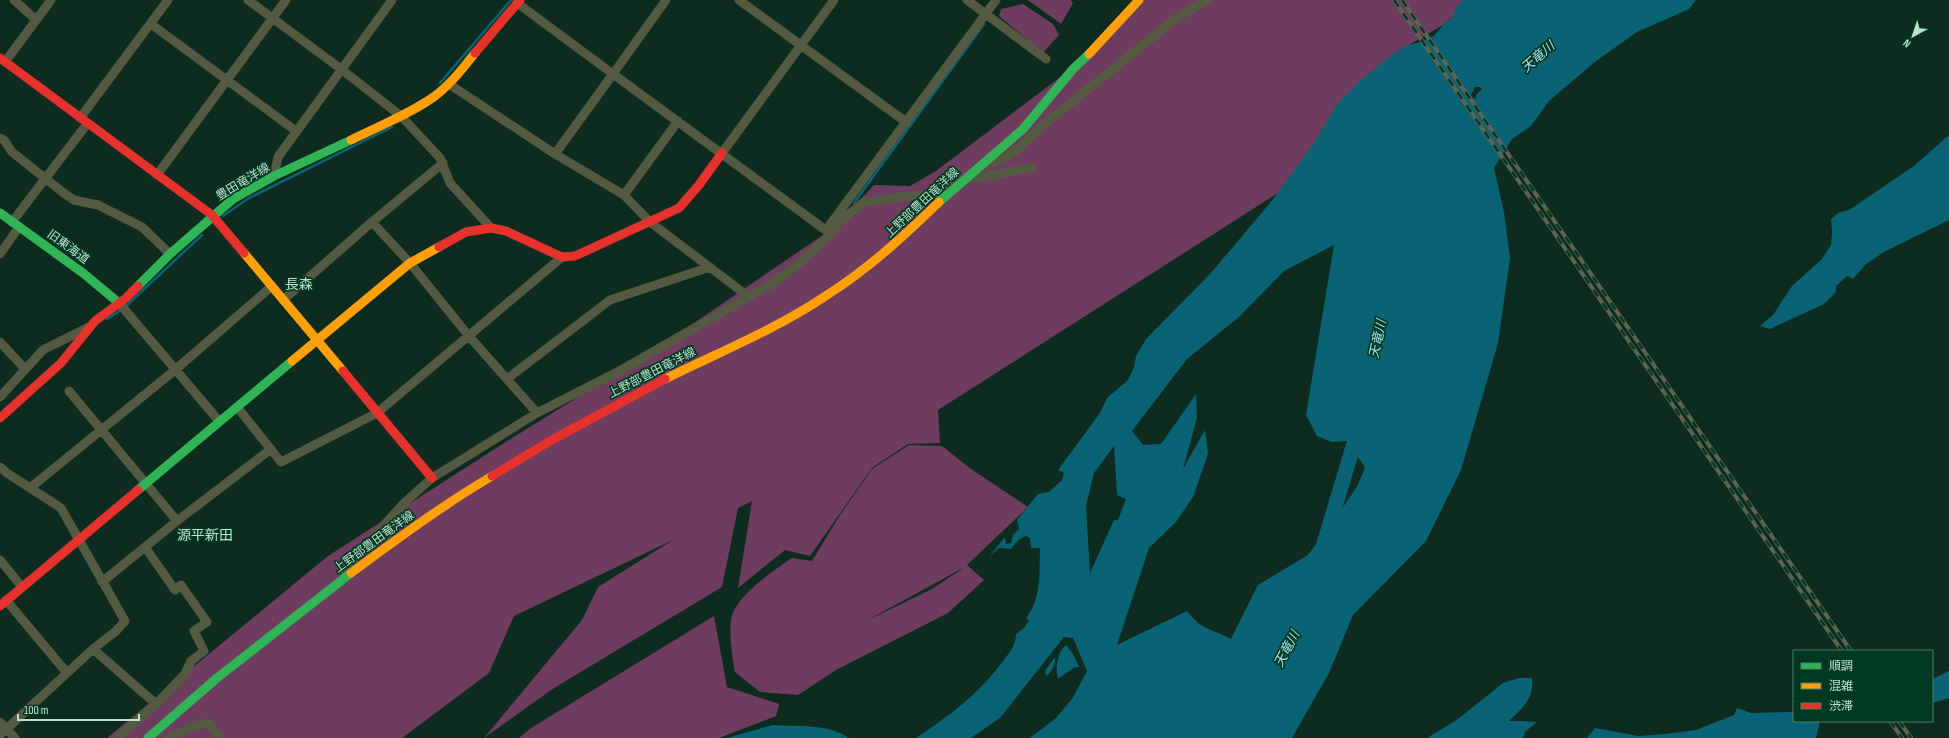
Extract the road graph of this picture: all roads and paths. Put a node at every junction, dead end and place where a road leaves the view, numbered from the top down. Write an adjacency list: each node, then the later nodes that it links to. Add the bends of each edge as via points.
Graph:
1 (14, 0): 17 (street)
2 (51, 0): 17 (street)
3 (168, 0): 18 (street)
4 (248, 0): 16 (street)
5 (286, 0): 16 (street)
6 (392, 0): 22 (street)
7 (666, 0): 23 (street)
8 (739, 0): 19 (street)
9 (834, 0): 19 (street)
10 (967, 0): 15 (street)
11 (996, 0): 15 (street)
12 (1139, 0): 35 (main road, 上野部豊田竜洋線, via 1073,69 1023,129)
13 (1206, 0): 35 (street, via 1178,17 1016,150 1001,160)
14 (519, 2): 23 (street); 25 (main road, 豊田竜洋線)
15 (986, 14): 21 (street); 29 (street)
16 (272, 18): 22 (street); 24 (street)
17 (36, 20): 20 (street)
18 (151, 24): 24 (street); 27 (street)
19 (800, 45): 29 (street); 32 (street)
20 (3, 60): 27 (main road)
21 (1046, 60)
22 (341, 69): 26 (street); 30 (street)
23 (613, 74): 28 (street); 33 (street)
24 (226, 80): 30 (street); 37 (street)
25 (449, 84): 26 (main road, 豊田竜洋線); 33 (street)
26 (401, 116): 34 (street); 38 (main road, 豊田竜洋線)
27 (83, 121): 37 (main road); 39 (street)
28 (678, 121): 32 (street); 42 (street)
29 (906, 122): 49 (street)
30 (296, 131): 38 (street, via 278,157)
31 (0, 138): 39 (street, via 12,152)
32 (722, 153): 46 (main road, via 679,208); 49 (street)
33 (555, 154): 42 (street)
34 (443, 163): 45 (street); 48 (street, via 450,183)
35 (982, 165): 40 (main road, 上野部豊田竜洋線)
36 (1031, 168): 40 (street)
37 (157, 175): 44 (main road)
38 (274, 176): 44 (main road, 豊田竜洋線, via 232,199)
39 (45, 178): 47 (street); 51 (street, via 74,200 98,205 142,227)
40 (963, 180): 41 (main road, 上野部豊田竜洋線)
41 (947, 194): 49 (street, via 864,202); 84 (main road, 上野部豊田竜洋線, via 891,248 828,294 792,317 644,389 550,441 463,493)
42 (624, 195): 46 (street)
43 (0, 213): 47 (main road, 旧東海道)
44 (212, 215): 51 (main road, 豊田竜洋線); 55 (main road)
45 (372, 222): 53 (street); 57 (street)
46 (650, 222): 52 (main road, via 575,256); 54 (street)
47 (16, 224): 50 (street); 58 (main road, 旧東海道)
48 (491, 228): 52 (main road, via 506,231); 53 (main road, via 466,232)
49 (828, 232): 56 (street, via 796,266)
50 (0, 254)
51 (170, 254): 58 (main road, 豊田竜洋線)
52 (562, 257): 60 (street)
53 (410, 263): 60 (street); 61 (main road)
54 (710, 267): 56 (street); 65 (street, via 610,300)
55 (272, 286): 57 (main road); 64 (street)
56 (749, 297): 70 (street, via 623,369)
57 (283, 300): 61 (main road)
58 (119, 303): 59 (main road, 豊田竜洋線); 64 (street)
59 (91, 326): 63 (street, via 43,350); 71 (main road, 豊田竜洋線, via 61,363)
60 (468, 335): 65 (street); 69 (street)
61 (317, 341): 68 (main road); 69 (main road)
62 (0, 342): 63 (street)
63 (24, 369): 67 (street)
64 (175, 370): 72 (street); 73 (street)
65 (507, 379): 70 (street)
66 (69, 391): 73 (street)
67 (0, 396)
68 (237, 407): 72 (main road); 74 (street)
69 (377, 413): 74 (street, via 281,462); 76 (main road)
70 (537, 413): 76 (street)
71 (0, 418)
72 (219, 421): 77 (main road)
73 (101, 429): 77 (street); 78 (street)
74 (271, 450): 79 (street)
75 (0, 467): 78 (street)
76 (432, 478): 84 (street, via 385,524)
77 (145, 483): 79 (street); 80 (main road)
78 (30, 488): 80 (street, via 61,508)
79 (177, 521): 81 (street)
80 (78, 540): 83 (street); 85 (main road)
81 (145, 547): 83 (street); 89 (street, via 175,590 181,585 207,622 194,631 204,651 191,662 185,674)
82 (0, 560): 85 (street)
83 (102, 582): 87 (street, via 125,621 116,632)
84 (340, 582): 95 (main road, 上野部豊田竜洋線, via 217,678)
85 (22, 587): 86 (main road)
86 (3, 603): 88 (street)
87 (93, 649): 88 (street); 89 (street)
88 (67, 673): 91 (street)
89 (156, 704): 94 (street)
90 (0, 722): 91 (street)
91 (3, 733): 93 (street)
92 (218, 735): 96 (street, via 209,723 197,724)
93 (15, 738)
94 (117, 738)
95 (148, 738)
96 (168, 738)

